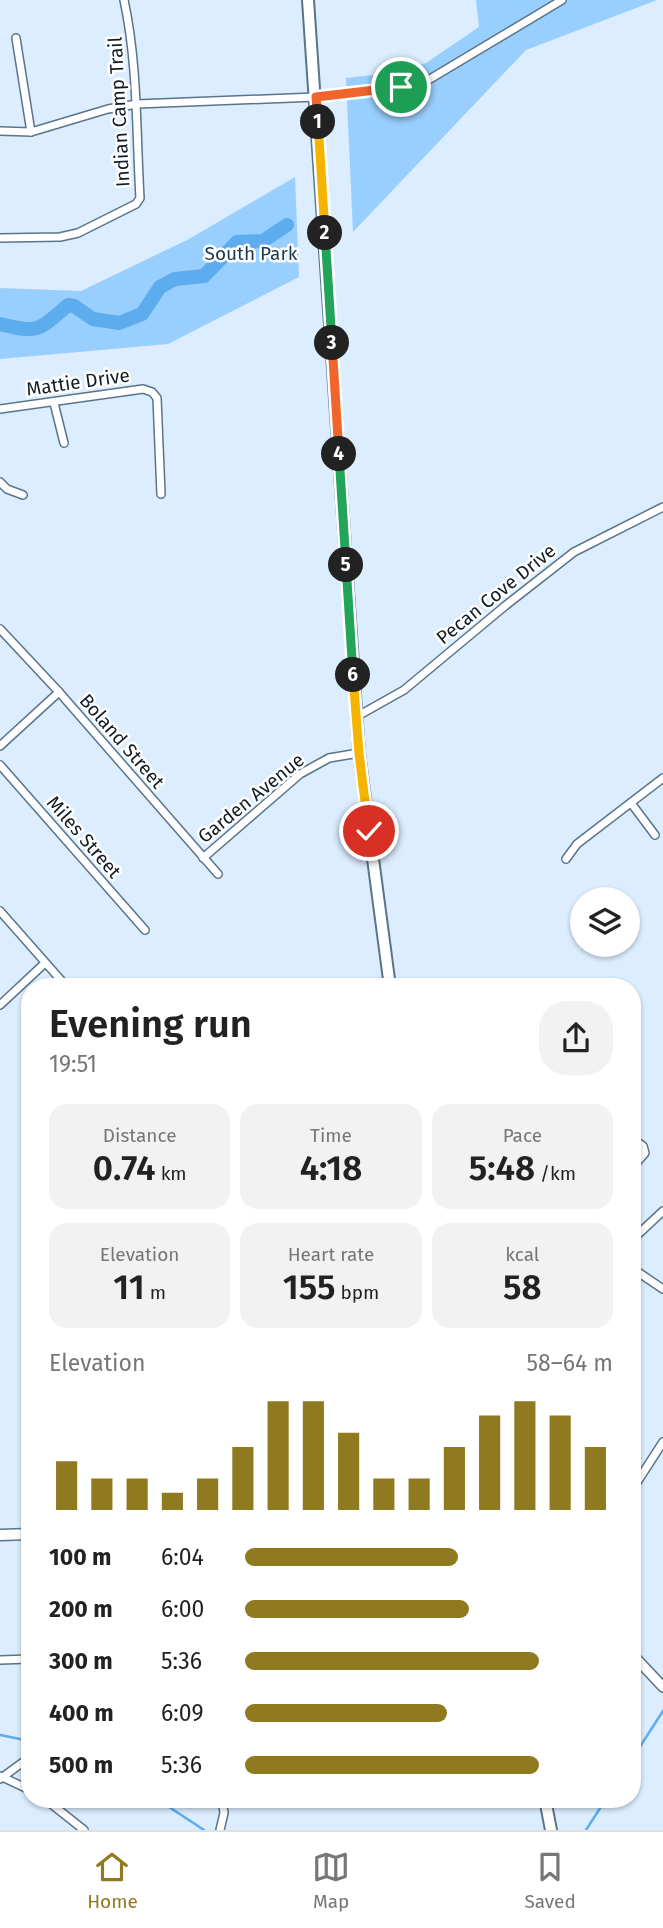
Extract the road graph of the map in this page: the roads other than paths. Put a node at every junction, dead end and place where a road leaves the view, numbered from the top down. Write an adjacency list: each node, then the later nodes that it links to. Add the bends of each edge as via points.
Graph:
1 (124, 0): 6 (street, Indian Camp Trail)
2 (308, 0): 5 (main road)
3 (562, 0): 5 (street, via 429,79)
4 (16, 38): 8 (street)
5 (316, 97): 6 (street); 19 (main road)
6 (137, 104): 8 (street); 9 (street, Indian Camp Trail, via 136,204 78,233)
7 (0, 131): 8 (street)
8 (31, 132)
9 (0, 238)
10 (54, 402): 11 (street, Mattie Drive); 12 (street); 14 (street, Mattie Drive, via 152,391 157,398)
11 (0, 409)
12 (64, 443)
13 (0, 482): 15 (street)
14 (161, 494)
15 (23, 495)
16 (663, 507): 19 (street, Pecan Cove Drive, via 574,552 404,690)
17 (0, 629): 18 (street, Boland Street)
18 (59, 692): 20 (street); 26 (street, Boland Street)
19 (356, 717): 21 (main road)
20 (0, 746)
21 (359, 753): 26 (street, Garden Avenue, via 329,758 300,774); 34 (main road)
22 (0, 765): 30 (street, Miles Street)
23 (663, 778): 24 (street)
24 (631, 803): 25 (street); 27 (street, via 577,844)
25 (655, 835)
26 (202, 858): 28 (street, Boland Street)
27 (566, 859)
28 (218, 874)
29 (0, 911): 31 (street)
30 (145, 930)
31 (45, 963): 32 (street); 33 (street)
32 (29, 978)
33 (59, 978)
34 (389, 978)
35 (21, 985): 36 (street)
36 (0, 1005)
37 (663, 1211): 38 (street)
38 (641, 1232)
39 (641, 1274): 40 (street)
40 (663, 1289)
41 (663, 1442): 42 (street)
42 (641, 1476)
43 (21, 1534): 44 (main road)
44 (0, 1535)
45 (21, 1659): 46 (street)
46 (0, 1660)
47 (641, 1664): 48 (street)
48 (663, 1687)
49 (21, 1763): 50 (street)
50 (1, 1777): 51 (street)
51 (21, 1786)
52 (57, 1808): 55 (street)
53 (223, 1808): 56 (street)
54 (547, 1808): 57 (main road)
55 (85, 1830)
56 (220, 1830)
57 (551, 1830)

